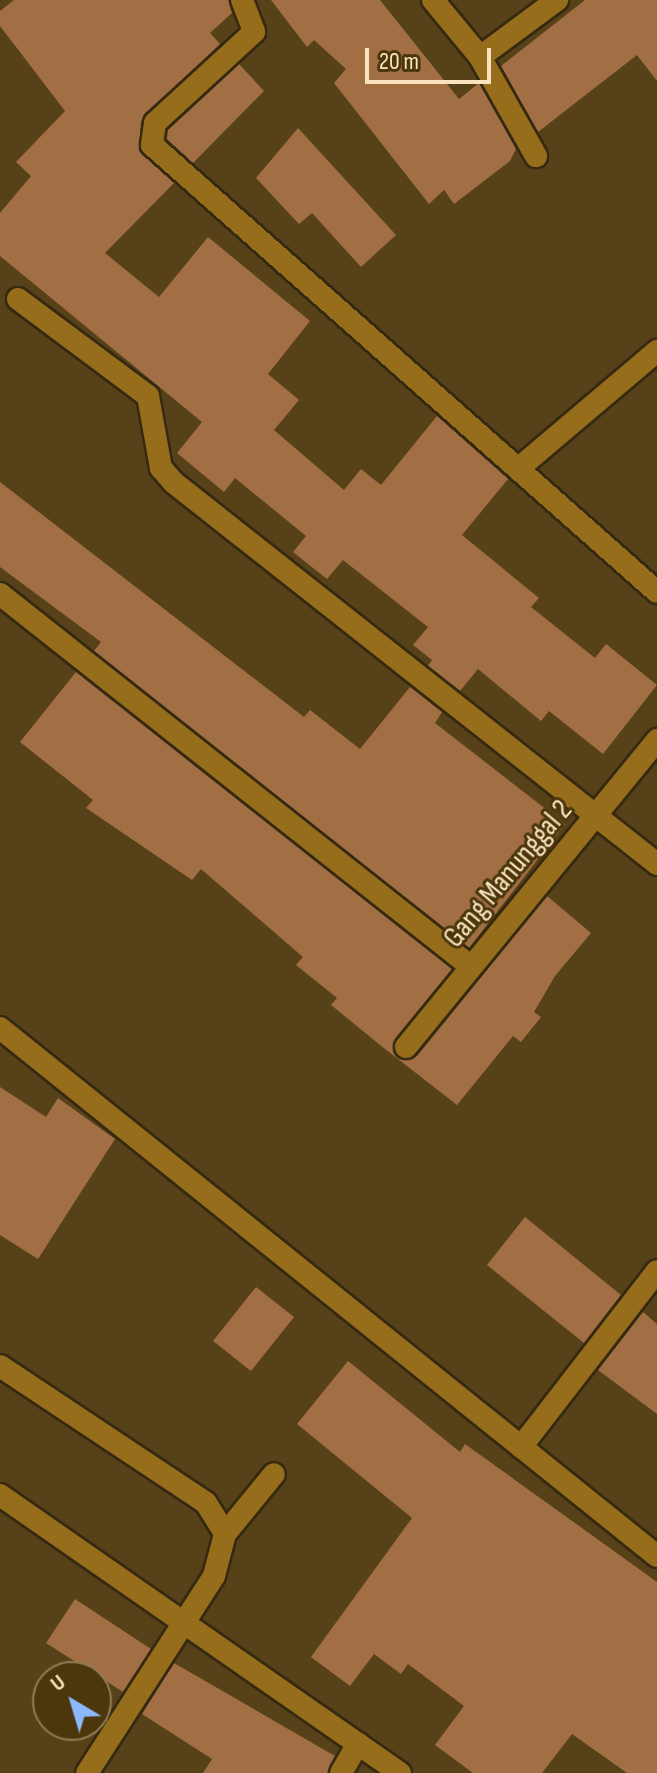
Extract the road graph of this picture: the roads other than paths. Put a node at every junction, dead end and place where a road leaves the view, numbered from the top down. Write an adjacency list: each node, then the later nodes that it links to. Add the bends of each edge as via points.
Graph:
1 (242, 0): 8 (street, via 254,32 155,123 149,139)
2 (433, 0): 4 (street)
3 (557, 0): 4 (street)
4 (480, 57): 5 (street)
5 (536, 156)
6 (18, 299): 12 (street, via 148,396 161,468 173,482)
7 (657, 351): 8 (street)
8 (519, 468): 9 (street)
9 (657, 592)
10 (0, 594): 14 (street)
11 (657, 740): 12 (street, Gang Manunggal 2)
12 (600, 812): 13 (street); 14 (street, Gang Manunggal 2)
13 (657, 864)
14 (470, 966): 16 (street, Gang Manunggal 2)
15 (0, 1028): 19 (street)
16 (406, 1047)
17 (657, 1271): 19 (street)
18 (0, 1366): 22 (street, via 206,1503)
19 (521, 1447): 23 (street)
20 (274, 1474): 22 (street)
21 (0, 1496): 24 (street)
22 (225, 1534): 24 (street, via 214,1576)
23 (657, 1556)
24 (182, 1618): 25 (street); 26 (street)
25 (358, 1744): 27 (street); 28 (street)
26 (87, 1773)
27 (341, 1773)
28 (400, 1773)

